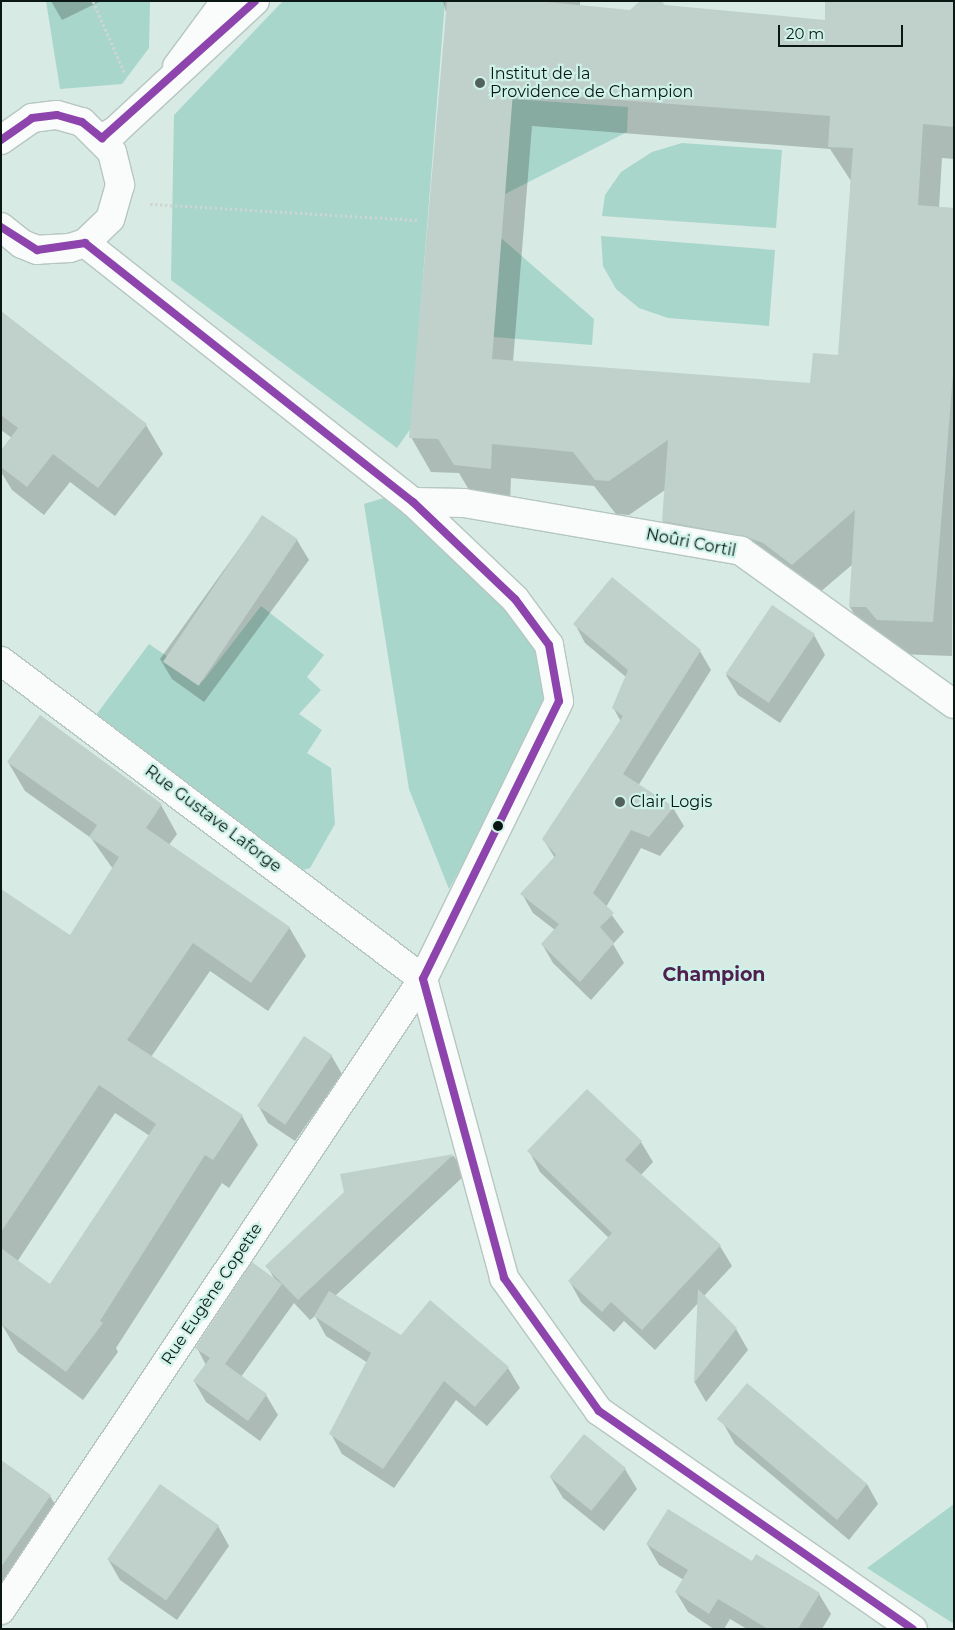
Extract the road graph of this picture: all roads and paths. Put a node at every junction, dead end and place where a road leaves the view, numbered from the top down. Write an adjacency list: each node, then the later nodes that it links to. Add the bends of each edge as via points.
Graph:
1 (93, 1): 5 (path)
2 (223, 1): 4 (lane)
3 (255, 1): 4 (street)
4 (161, 84): 5 (street)
5 (139, 107): 7 (street, via 115,131)
6 (4, 131): 7 (street, via 32,118 57,115 82,122)
7 (102, 138): 8 (street, via 118,168)
8 (117, 202): 9 (path); 11 (street, via 110,219)
9 (419, 220)
10 (3, 233): 11 (street, via 37,250 54,251)
11 (85, 243): 12 (street, Rue Eugène Copette)
12 (413, 502): 14 (street, Noûri Cortil, via 464,503 741,551); 15 (street, Rue Eugène Copette, via 515,599 549,646 559,701)
13 (1, 661): 15 (street, Rue Gustave Laforge)
14 (954, 704)
15 (423, 979): 16 (street, Rue Eugène Copette); 17 (street, via 504,1278 599,1411)
16 (1, 1610)
17 (913, 1629)

